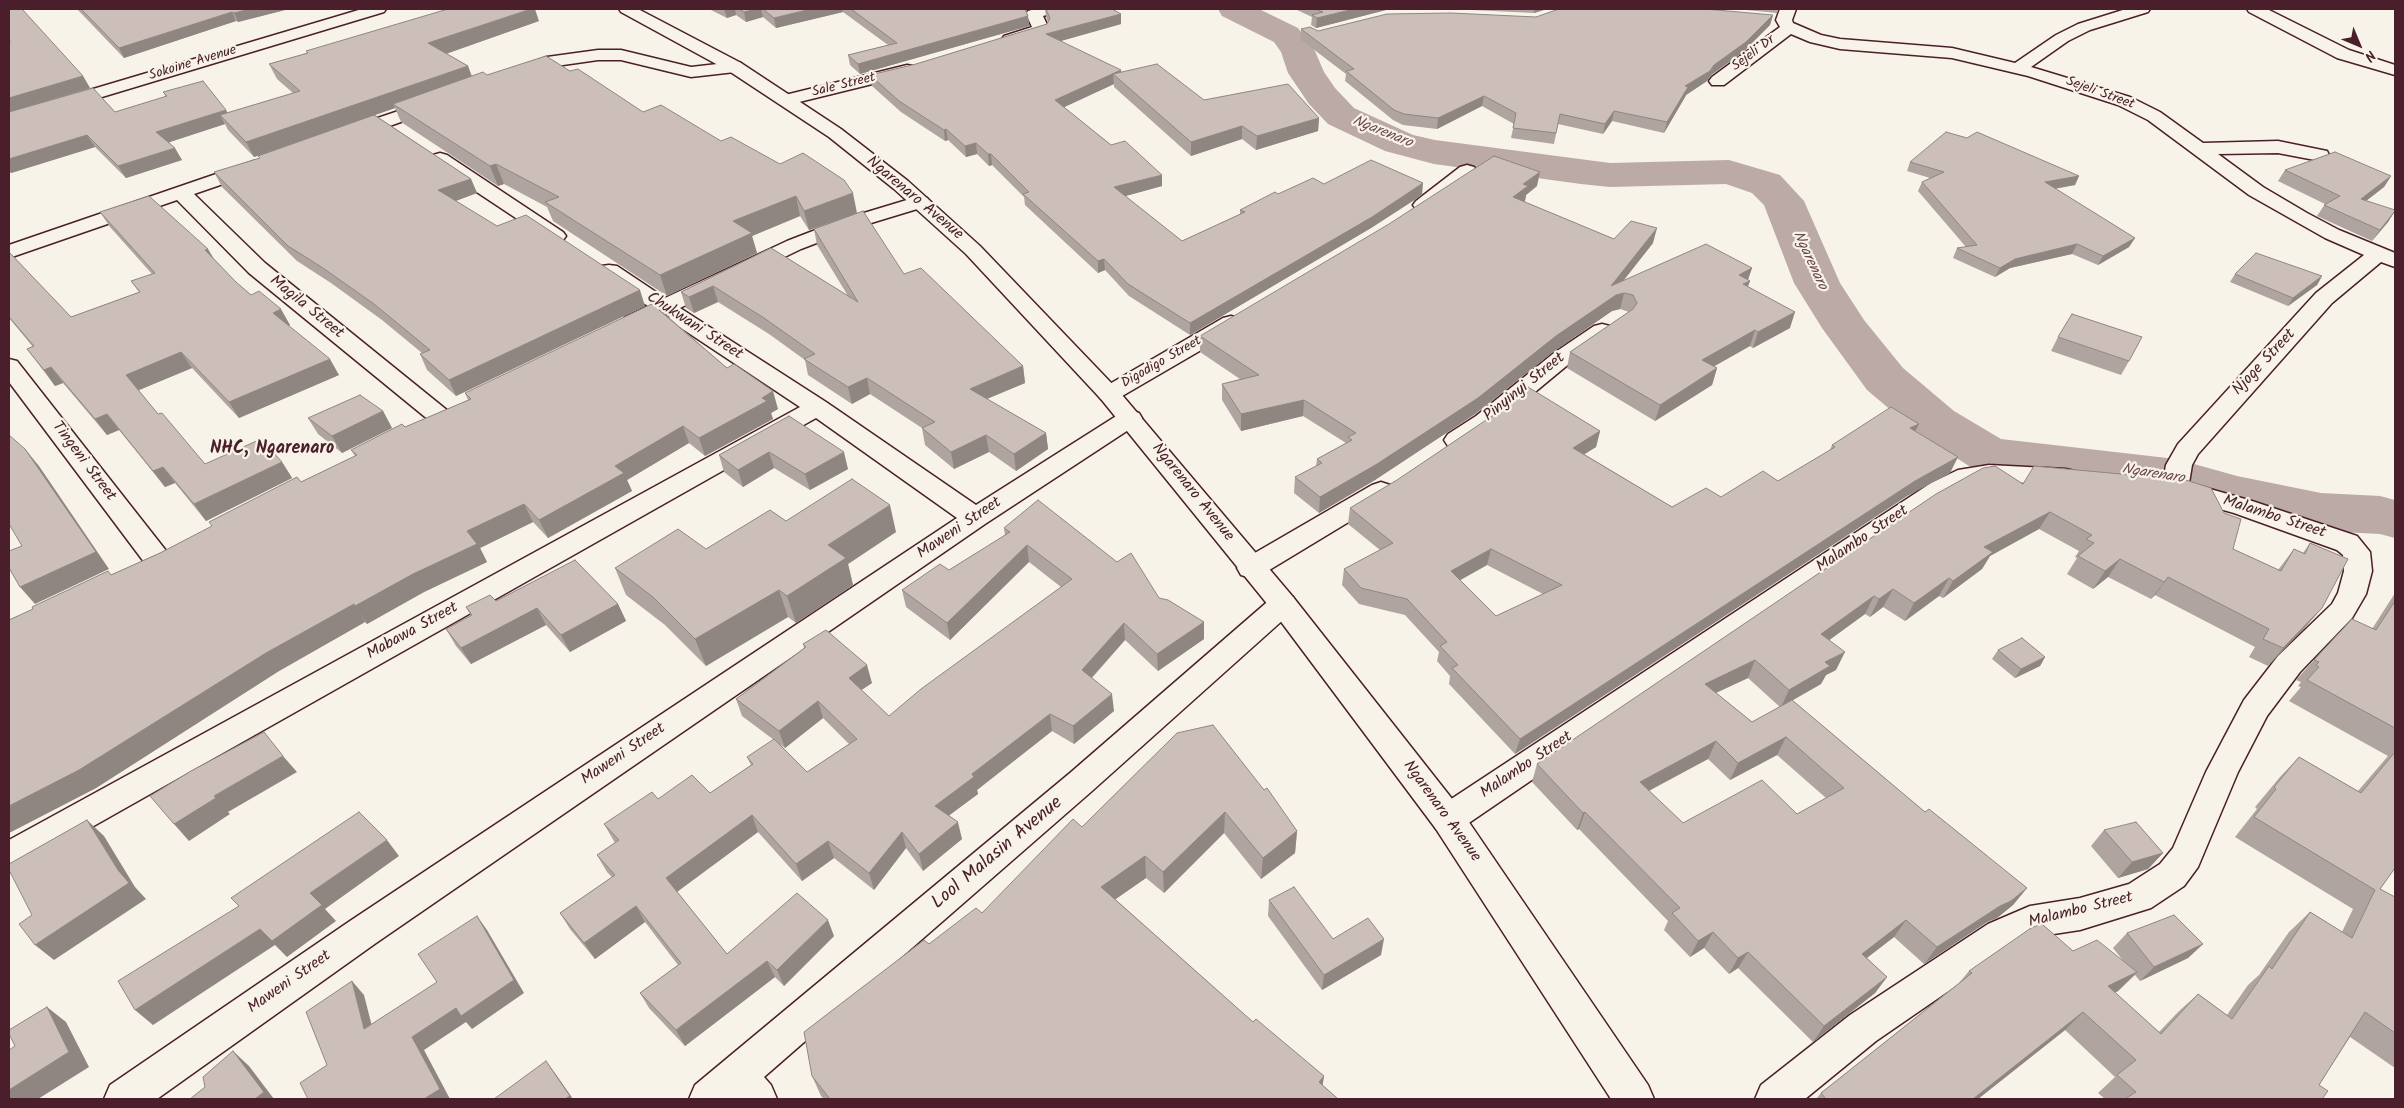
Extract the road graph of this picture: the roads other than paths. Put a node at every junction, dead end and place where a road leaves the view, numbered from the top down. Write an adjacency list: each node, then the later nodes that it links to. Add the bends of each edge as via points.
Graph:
1 (378, 9): 16 (main road, Sokoine Avenue)
2 (626, 9): 9 (main road, Ngarenaro Avenue)
3 (1051, 9): 7 (main road, via 1034,14 1041,29)
4 (2142, 9): 10 (main road, via 2084,27)
5 (2255, 9): 11 (main road, via 2343,54)
6 (1782, 19): 10 (main road, Sejeli Street, via 1829,42 1952,53); 13 (main road, Sejeli Dr)
7 (995, 43)
8 (920, 66): 15 (main road, Sale Street)
9 (735, 67): 12 (main road, via 691,72 621,55 588,56 552,61); 15 (main road, Ngarenaro Avenue)
10 (2018, 68): 19 (main road, Sejeli Street, via 2138,107)
11 (2395, 70)
12 (506, 78)
13 (1718, 81)
14 (450, 98): 17 (main road)
15 (787, 100): 24 (main road, Ngarenaro Avenue, via 850,145)
16 (9, 120)
17 (385, 122): 18 (main road); 28 (main road, Chukwani Street)
18 (329, 141)
19 (2199, 149): 20 (main road, via 2268,146); 27 (main road, Sejeli Street, via 2300,217)
20 (2320, 155)
21 (273, 160): 23 (main road)
22 (1467, 171): 25 (main road)
23 (180, 192): 26 (main road); 36 (main road, Magila Street, via 257,268 448,412)
24 (920, 202): 28 (main road, via 794,245); 33 (main road, Ngarenaro Avenue, via 973,250)
25 (1409, 215)
26 (9, 252)
27 (2386, 257): 40 (main road, Njoge Street, via 2324,298 2187,450)
28 (663, 307): 31 (main road); 34 (main road, Chukwani Street)
29 (1250, 311): 33 (main road, Digodigo Street)
30 (1620, 318): 37 (main road, Pinyinyi Street)
31 (609, 333)
32 (9, 366): 42 (main road, Tingeni Street)
33 (1109, 394): 35 (main road, Ngarenaro Avenue)
34 (817, 407): 41 (main road, Chukwani Street); 46 (main road, Mabawa Street)
35 (1130, 418): 41 (main road, Maweni Street); 43 (main road, Ngarenaro Avenue)
36 (412, 430)
37 (1437, 454)
38 (1400, 479): 43 (main road)
39 (2089, 479): 45 (main road, Malambo Street, via 1989,473 1967,476 1940,489)
40 (2161, 487): 50 (main road, Malambo Street, via 2243,507 2347,543 2356,552 2358,571 2352,594 2342,611 2289,664 2255,708 2222,772 2186,857 2172,875 2139,897 2080,914 2030,922 2001,935 1863,1028)
41 (976, 518): 48 (main road, Maweni Street, via 363,932)
42 (157, 559)
43 (1252, 568): 44 (main road, Ngarenaro Avenue)
44 (1283, 604): 45 (main road, Ngarenaro Avenue); 47 (main road, Lool Malasin Avenue)
45 (1448, 819): 49 (main road, Ngarenaro Avenue)
46 (9, 857)
47 (734, 1092)
48 (124, 1099)
49 (1634, 1099)
50 (1775, 1099)

